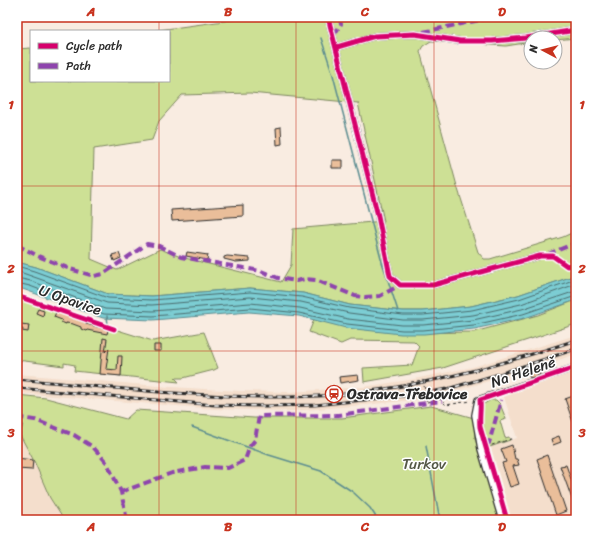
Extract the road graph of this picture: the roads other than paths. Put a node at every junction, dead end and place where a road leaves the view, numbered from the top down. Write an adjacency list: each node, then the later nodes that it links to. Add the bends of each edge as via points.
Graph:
1 (328, 17): 3 (street)
2 (576, 30): 3 (street, via 492,41 415,34 375,36)
3 (337, 47): 4 (street, via 390,276 400,285 433,285)
4 (540, 256)
5 (17, 296): 6 (lane, U Opavice)
6 (114, 329)
7 (576, 367): 8 (street, Na Heleně, via 478,400 475,416 481,449)
8 (502, 520)

